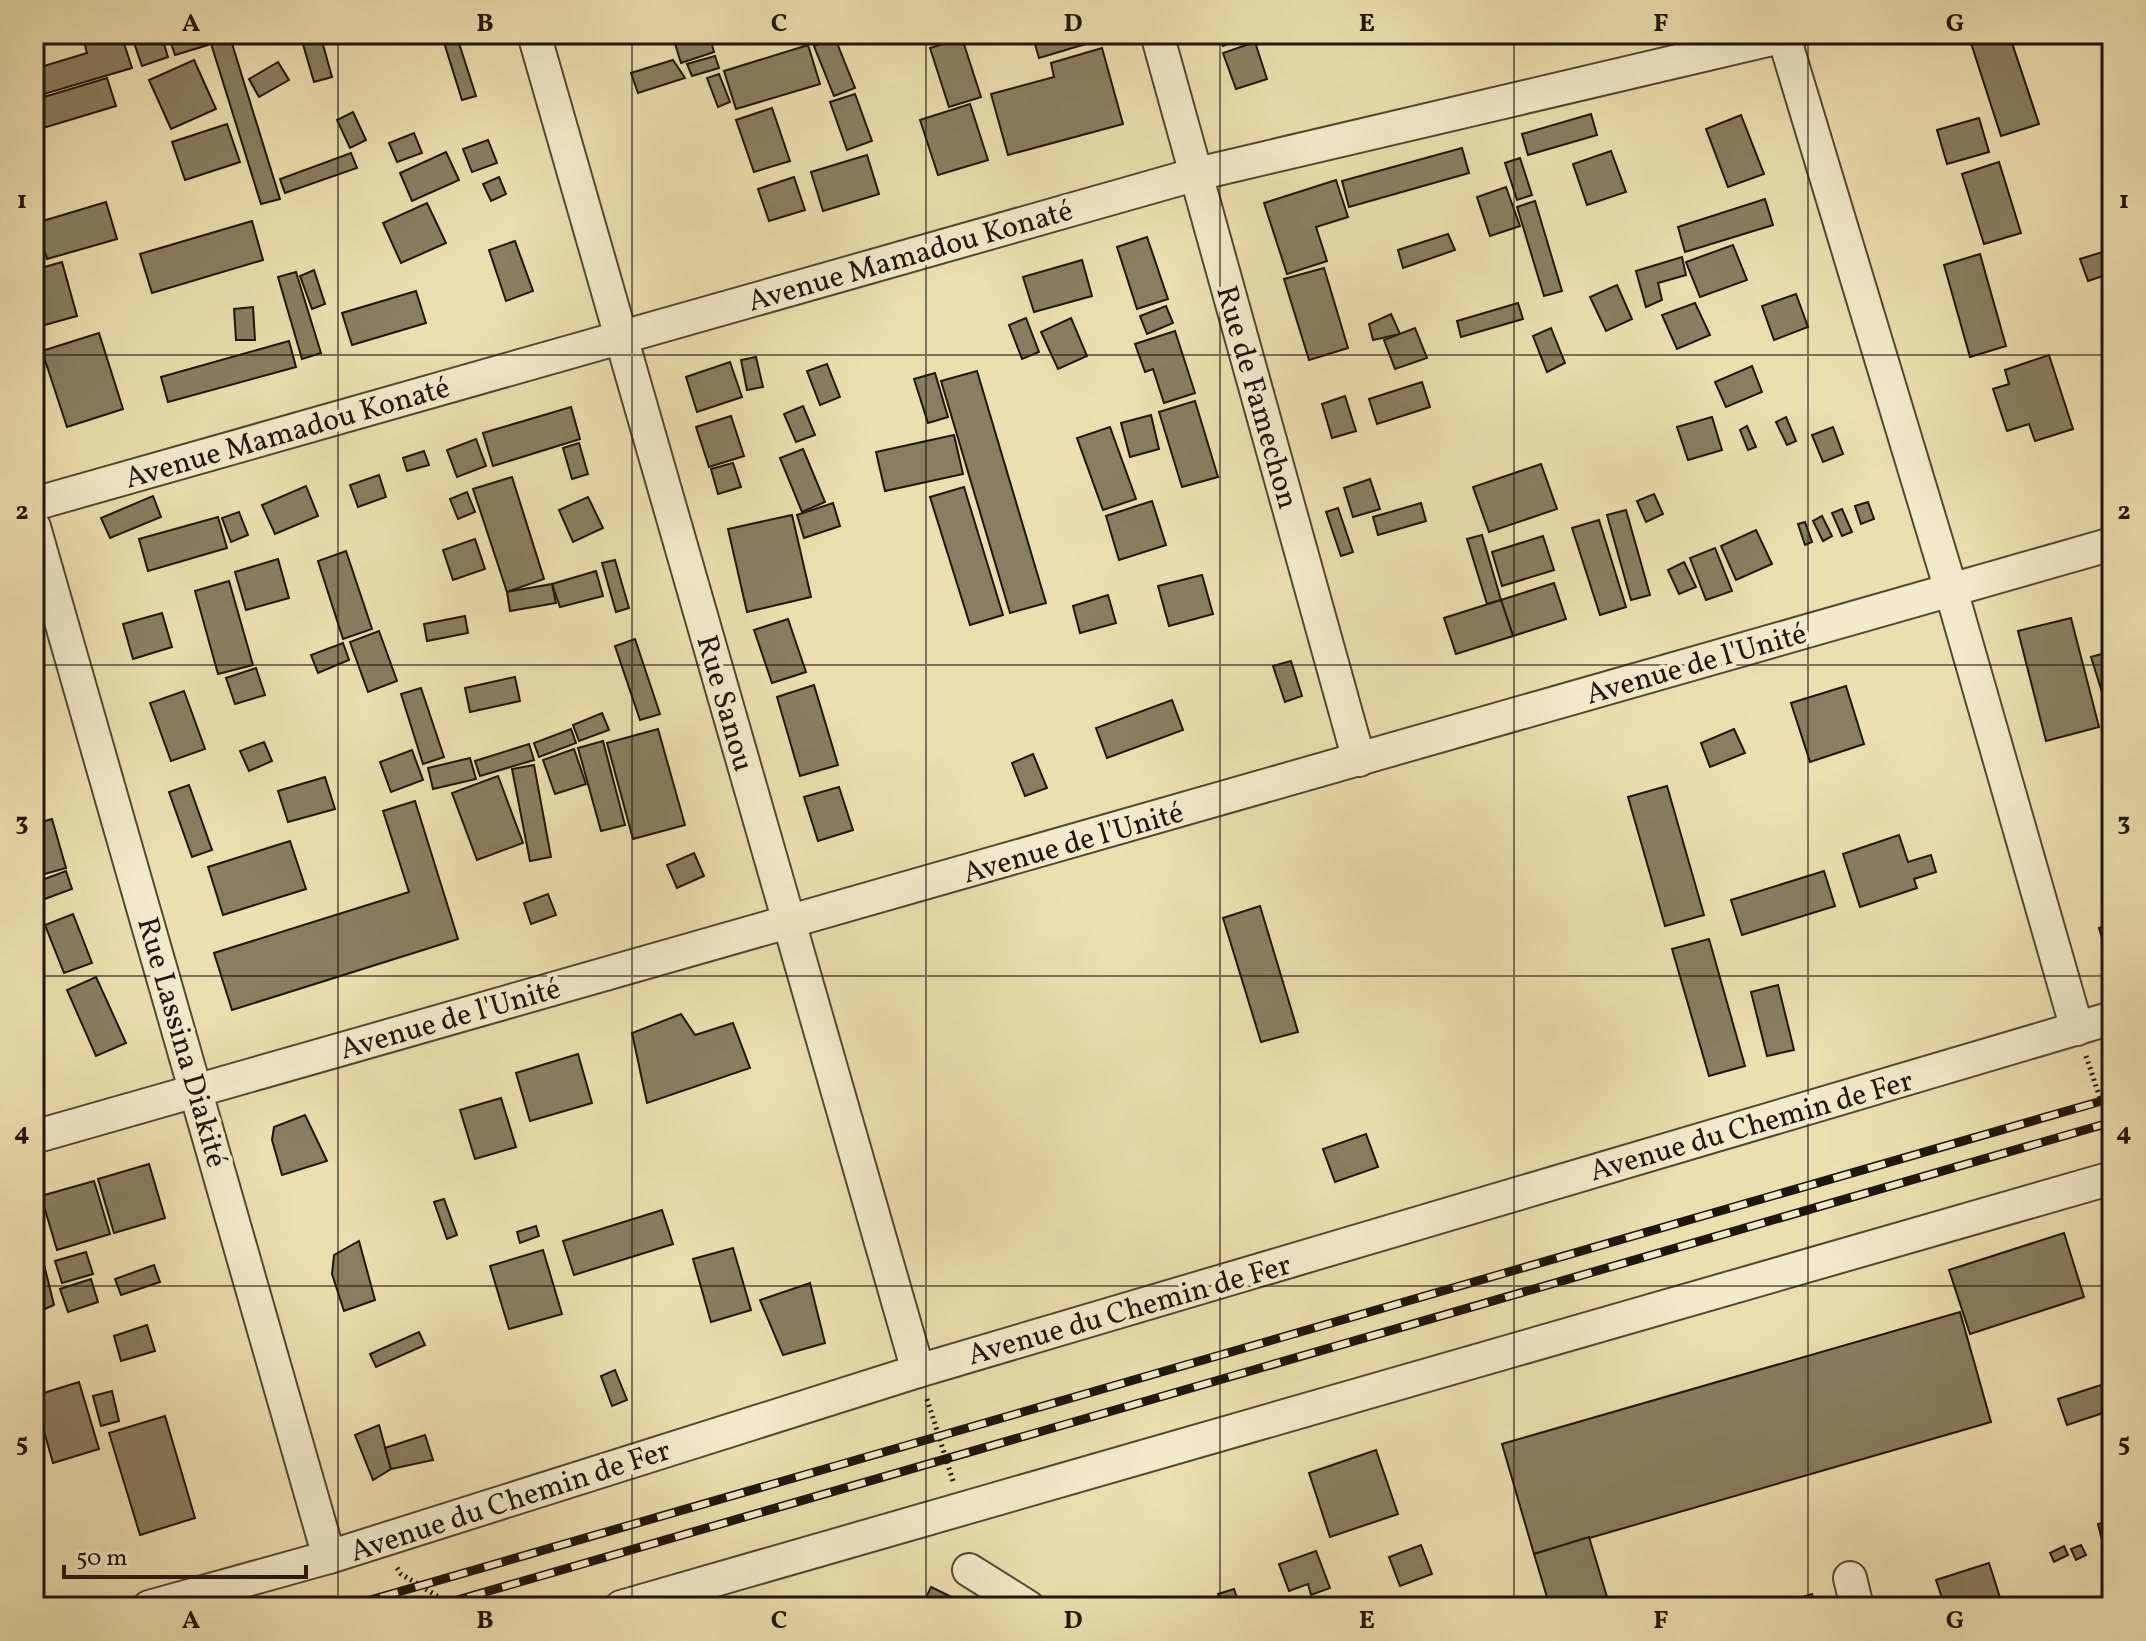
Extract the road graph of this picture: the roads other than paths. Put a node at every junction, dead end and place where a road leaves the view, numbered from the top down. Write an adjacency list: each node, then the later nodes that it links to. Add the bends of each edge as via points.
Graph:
1 (534, 34): 5 (street, Rue Sanou)
2 (1157, 34): 4 (street, Rue de Famechon)
3 (1786, 35): 4 (street, Avenue Mamadou Konaté); 9 (street)
4 (1197, 174): 5 (street, Avenue Mamadou Konaté); 10 (street, Rue de Famechon)
5 (621, 337): 6 (street, Avenue Mamadou Konaté); 11 (street, Rue Sanou)
6 (34, 504)
7 (34, 527): 14 (street, Rue Lassina Diakité)
8 (2112, 544): 9 (street, Avenue de l'Unité)
9 (1951, 590): 10 (street, Avenue de l'Unité); 13 (street)
10 (1359, 760): 11 (street, Avenue de l'Unité)
11 (789, 923): 14 (street, Avenue de l'Unité); 17 (street, Rue Sanou)
12 (2112, 1018): 13 (street, Avenue du Chemin de Fer)
13 (2077, 1029): 17 (street, Avenue du Chemin de Fer)
14 (197, 1088): 15 (street, Avenue de l'Unité); 18 (street, Rue Lassina Diakité)
15 (34, 1137)
16 (2112, 1178): 21 (street)
17 (918, 1371): 18 (street, Avenue du Chemin de Fer)
18 (329, 1557): 20 (street, Avenue du Chemin de Fer)
19 (969, 1570): 22 (street)
20 (149, 1607)
21 (621, 1607)
22 (1028, 1607)

